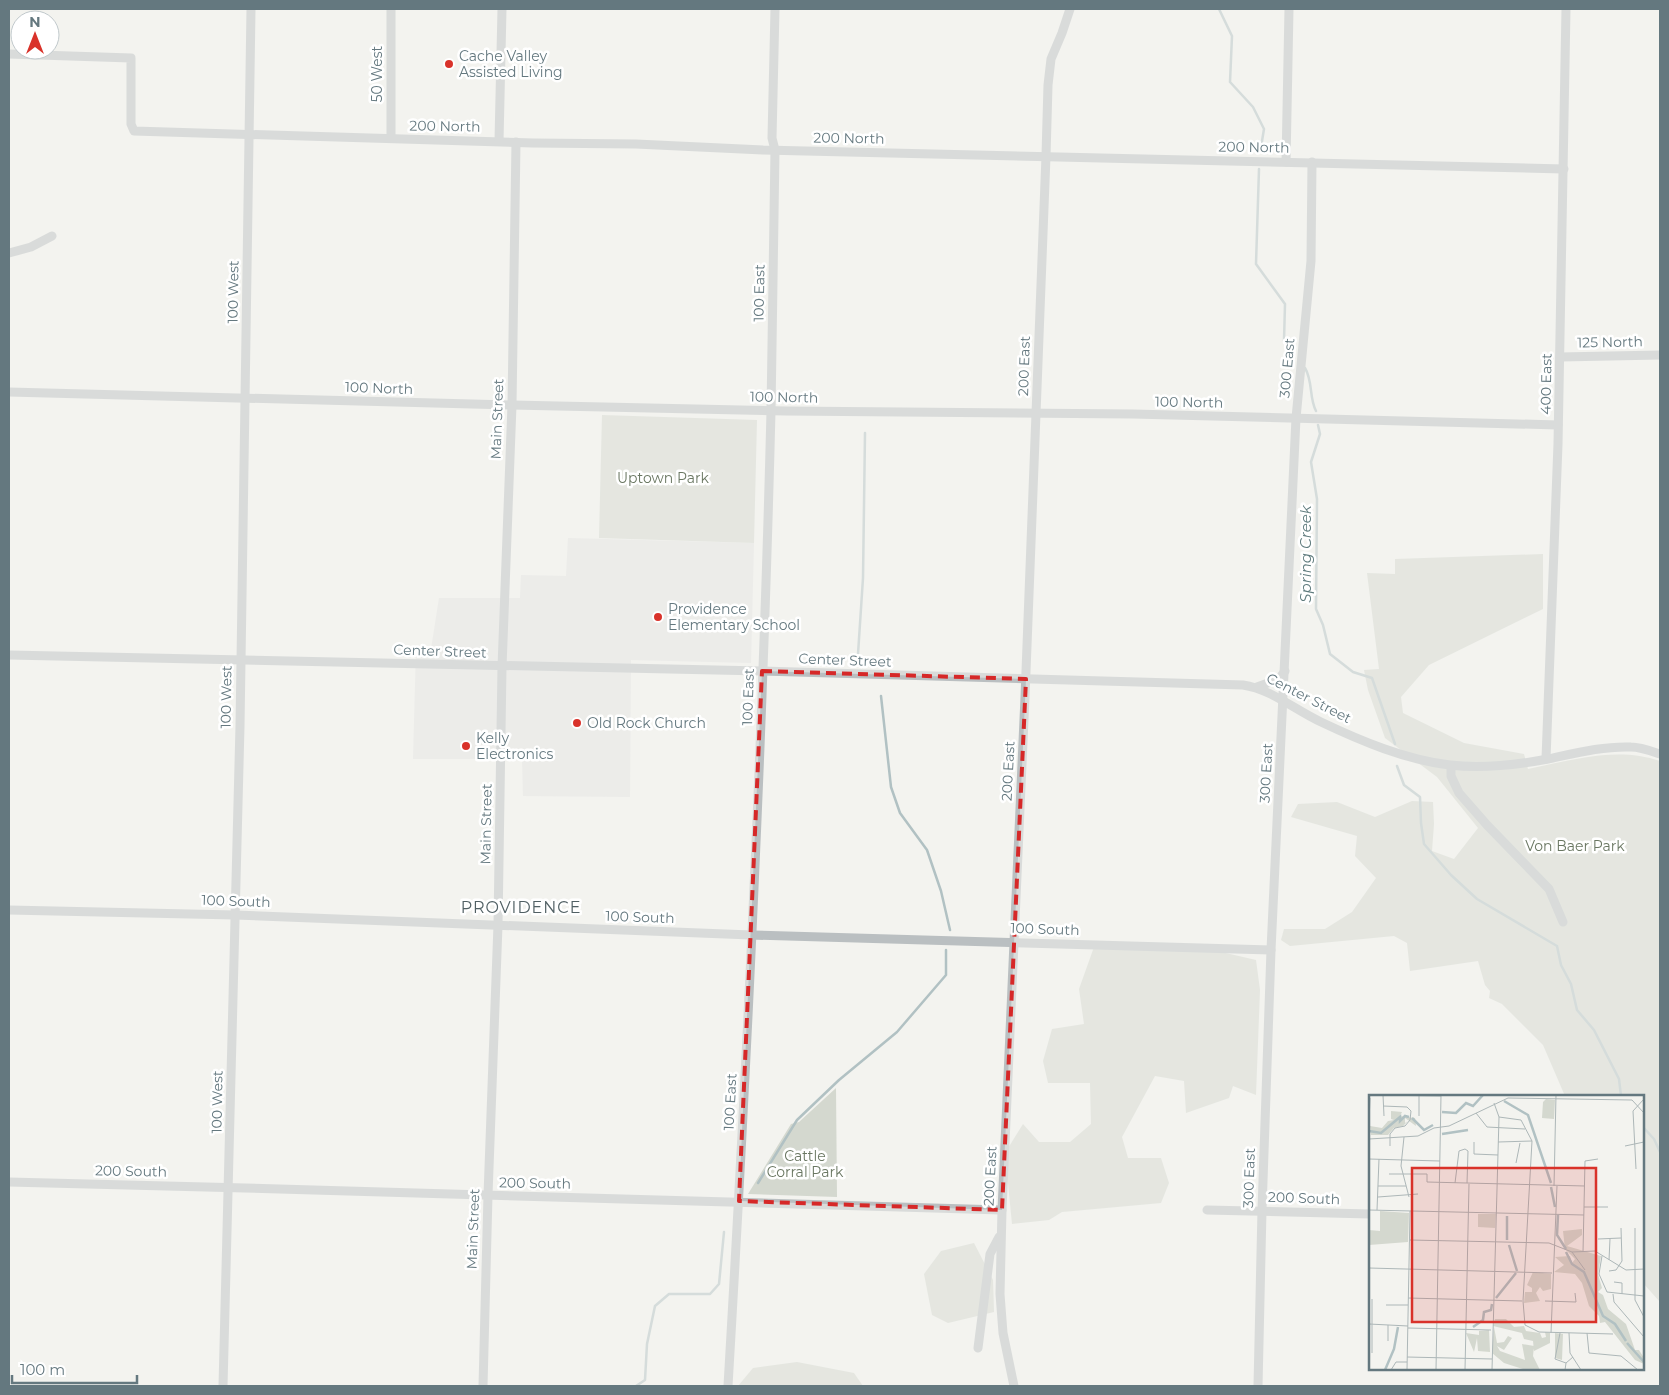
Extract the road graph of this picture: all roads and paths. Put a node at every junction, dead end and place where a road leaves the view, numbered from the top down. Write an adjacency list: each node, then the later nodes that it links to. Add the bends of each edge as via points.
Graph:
1 (251, 9): 9 (street, 100 West)
2 (391, 9): 10 (street, 50 West)
3 (502, 9): 11 (street)
4 (775, 9): 13 (street, 100 East, via 772,138)
5 (1070, 9): 14 (street, 200 East, via 1051,59)
6 (1289, 9): 15 (street)
7 (1566, 9): 17 (street, 400 East)
8 (9, 54): 9 (street, 200 North, via 131,58 131,124 134,131)
9 (250, 134): 10 (street, 200 North); 23 (street, 100 West)
10 (391, 138): 11 (street, 200 North)
11 (499, 141): 12 (street, 200 North)
12 (516, 142): 13 (street, 200 North); 24 (street, Main Street)
13 (775, 150): 14 (street, 200 North); 25 (street, 100 East)
14 (1046, 156): 15 (street, 200 North); 26 (street, 200 East)
15 (1286, 162): 16 (street, 200 North)
16 (1312, 162): 17 (street, 200 North); 27 (street, 300 East, via 1310,261)
17 (1564, 169): 21 (street, 400 East)
18 (52, 236): 19 (street, via 31,247)
19 (9, 253)
20 (1660, 355): 21 (street, 125 North)
21 (1560, 357): 28 (street, 400 East)
22 (9, 392): 23 (street, 100 North)
23 (245, 398): 24 (street, 100 North); 30 (street, 100 West)
24 (512, 405): 25 (street, 100 North); 31 (street, Main Street)
25 (771, 410): 26 (street, 100 North); 32 (street, 100 East)
26 (1035, 414): 27 (street, 100 North); 34 (street, 200 East)
27 (1296, 418): 28 (street, 100 North); 33 (street, 300 East)
28 (1558, 424): 38 (street, 400 East)
29 (9, 655): 30 (street, Center Street)
30 (241, 660): 31 (street, Center Street); 41 (street, 100 West)
31 (502, 667): 32 (street, Center Street); 43 (street, Main Street)
32 (762, 671): 34 (street, Center Street); 44 (street, 100 East)
33 (1285, 671): 35 (street, via 1279,679); 36 (street, 300 East)
34 (1026, 679): 35 (street, Center Street); 45 (street, 200 East)
35 (1257, 687): 36 (street, Center Street)
36 (1283, 702): 39 (street, Center Street, via 1383,748); 46 (street, 300 East)
37 (1660, 754): 38 (street, Center Street, via 1633,747 1607,747)
38 (1546, 759): 39 (street, Center Street, via 1496,767)
39 (1451, 766): 42 (street, via 1451,776 1459,793 1549,889)
40 (9, 910): 41 (street, 100 South)
41 (235, 915): 43 (street, 100 South); 48 (street, 100 West)
42 (1563, 922)
43 (498, 925): 44 (street, 100 South); 49 (street, Main Street)
44 (751, 935): 45 (street, 100 South); 50 (street, 100 East)
45 (1014, 942): 46 (street, 100 South); 51 (street, 200 East)
46 (1271, 950): 53 (street, 300 East)
47 (9, 1182): 48 (street, 200 South)
48 (228, 1187): 49 (street, 200 South); 57 (street, 100 West)
49 (488, 1195): 50 (street, 200 South); 58 (street, Main Street)
50 (739, 1201): 51 (street, 200 South); 59 (street, 100 East)
51 (1002, 1210): 55 (street, 200 East)
52 (1207, 1210): 53 (street, 200 South)
53 (1262, 1210): 54 (street, 200 South); 61 (street, 300 East)
54 (1369, 1214)
55 (1001, 1234): 56 (street, via 990,1254); 60 (street, 200 East, via 1003,1333)
56 (978, 1348)
57 (223, 1386)
58 (483, 1386)
59 (728, 1386)
60 (1014, 1386)
61 (1258, 1386)

